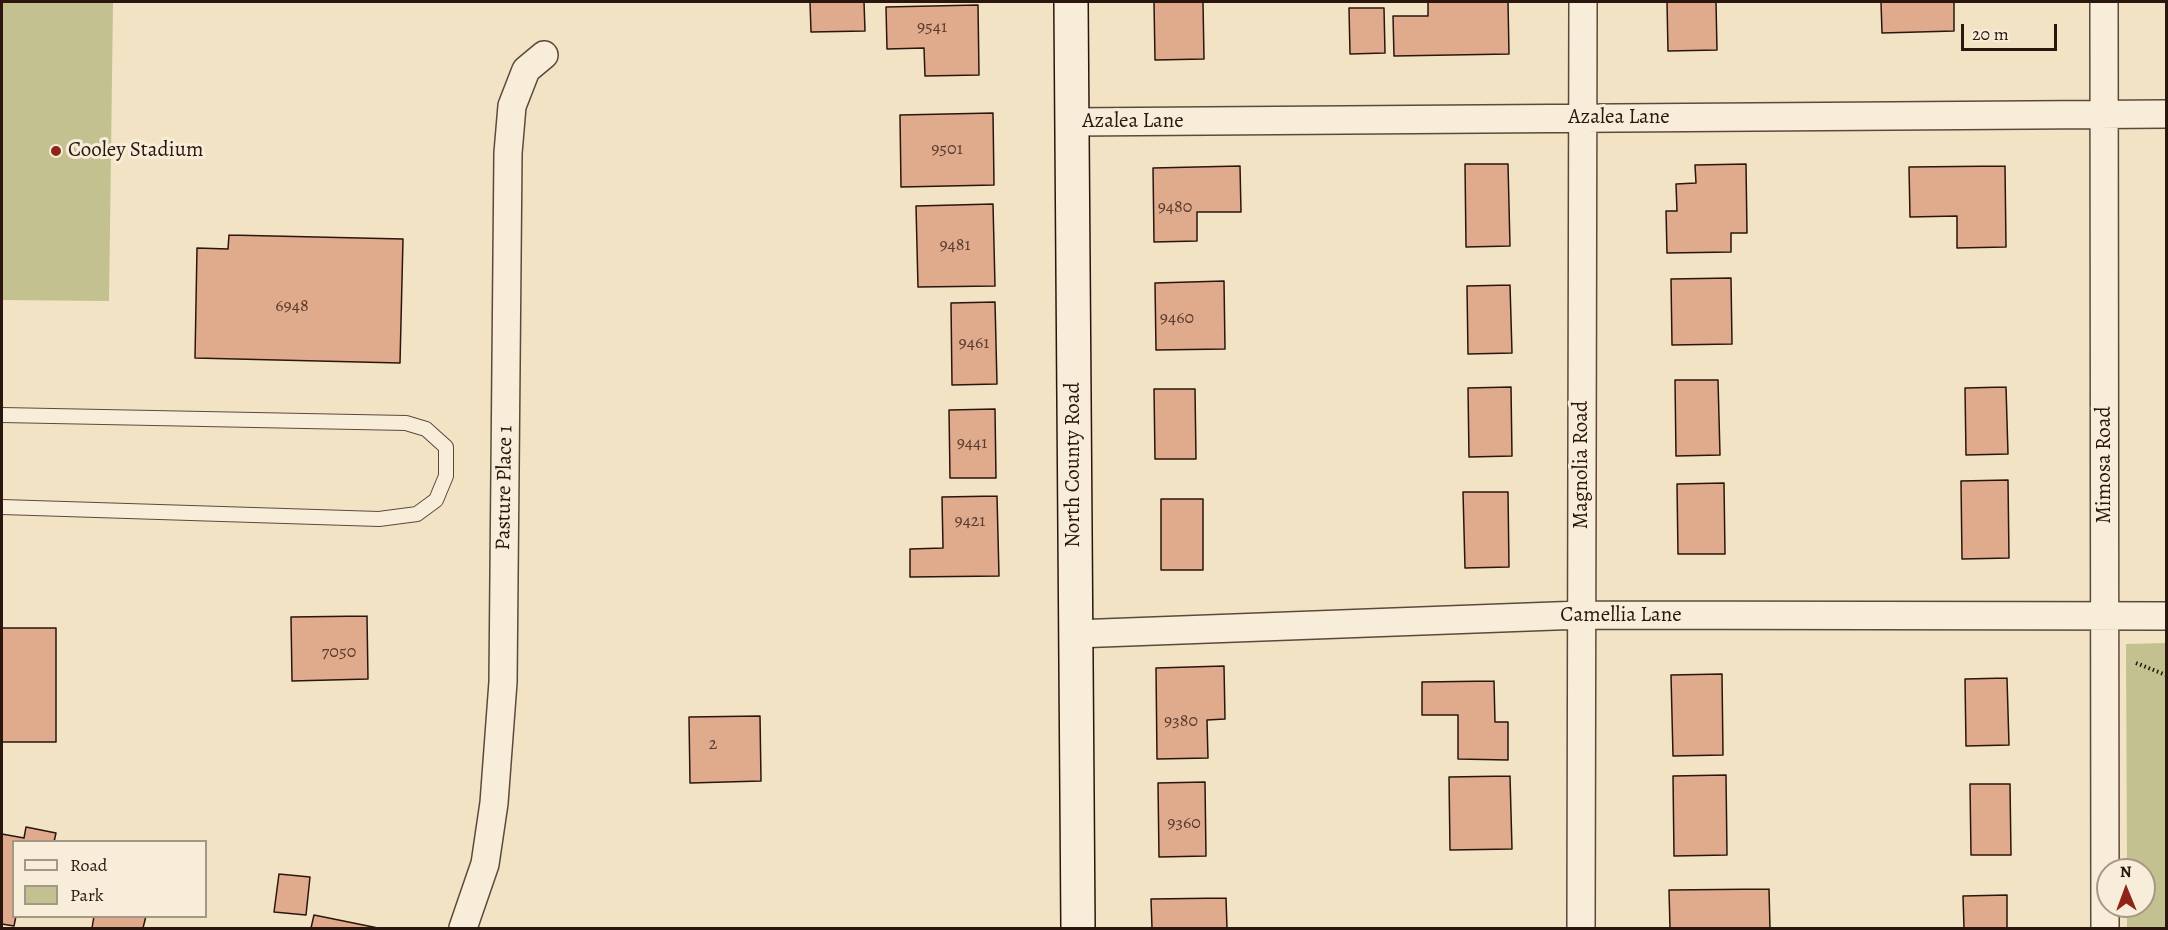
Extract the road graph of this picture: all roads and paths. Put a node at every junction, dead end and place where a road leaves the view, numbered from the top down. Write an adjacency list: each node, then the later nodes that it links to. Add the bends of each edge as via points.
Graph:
1 (1071, 2): 8 (street, North County Road)
2 (1583, 2): 7 (street, Magnolia Road)
3 (2104, 2): 5 (street, Mimosa Road)
4 (544, 54): 17 (street, Pasture Place 1, via 526,70 512,106 508,153 503,682 485,864)
5 (2104, 114): 6 (street, Azalea Lane); 7 (street, Azalea Lane); 13 (street, Mimosa Road)
6 (2166, 114)
7 (1582, 118): 8 (street, Azalea Lane); 11 (street, Magnolia Road)
8 (1071, 122): 14 (street, North County Road)
9 (2, 415): 10 (lane, via 406,423 426,429 446,447 446,476 436,500 417,514 379,519)
10 (2, 507)
11 (1581, 615): 13 (street, Camellia Lane); 14 (street, Camellia Lane); 19 (street, Magnolia Road)
12 (2166, 616): 13 (street, Camellia Lane)
13 (2105, 617): 20 (street, Mimosa Road)
14 (1075, 634): 18 (street, North County Road)
15 (2136, 663): 16 (path)
16 (2166, 675)
17 (463, 928)
18 (1078, 928)
19 (1581, 928)
20 (2105, 928)

